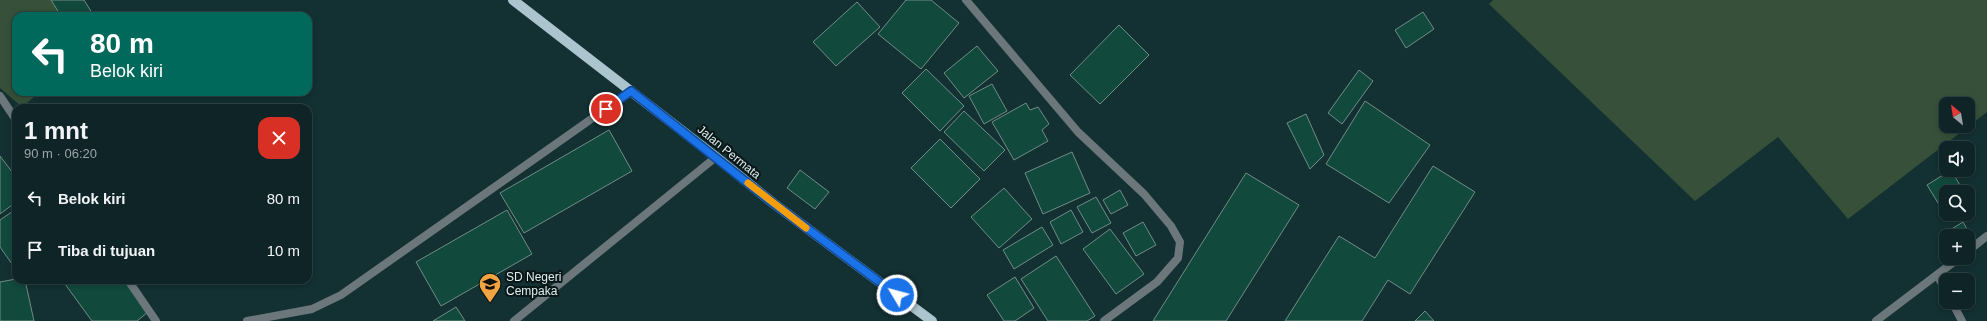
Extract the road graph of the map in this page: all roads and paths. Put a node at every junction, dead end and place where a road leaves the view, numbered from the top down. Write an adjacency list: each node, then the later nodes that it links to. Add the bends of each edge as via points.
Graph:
1 (513, 0): 3 (main road, Jalan Permata)
2 (966, 0): 18 (street, via 1078,132 1144,194 1171,226 1180,242 1178,258 1157,282)
3 (631, 91): 6 (main road, Jalan Permata); 15 (street, via 341,296 312,310)
4 (0, 96): 5 (street)
5 (12, 114)
6 (716, 157): 16 (street); 17 (main road, Jalan Permata, via 773,203)
7 (1987, 236): 8 (street)
8 (1975, 245)
9 (1950, 265): 10 (street)
10 (1937, 276): 11 (street); 19 (street)
11 (1939, 280)
12 (131, 284): 14 (street)
13 (1956, 309): 20 (street)
14 (156, 321)
15 (247, 321)
16 (514, 321)
17 (932, 321)
18 (1104, 321)
19 (1876, 321)
20 (1962, 321)

